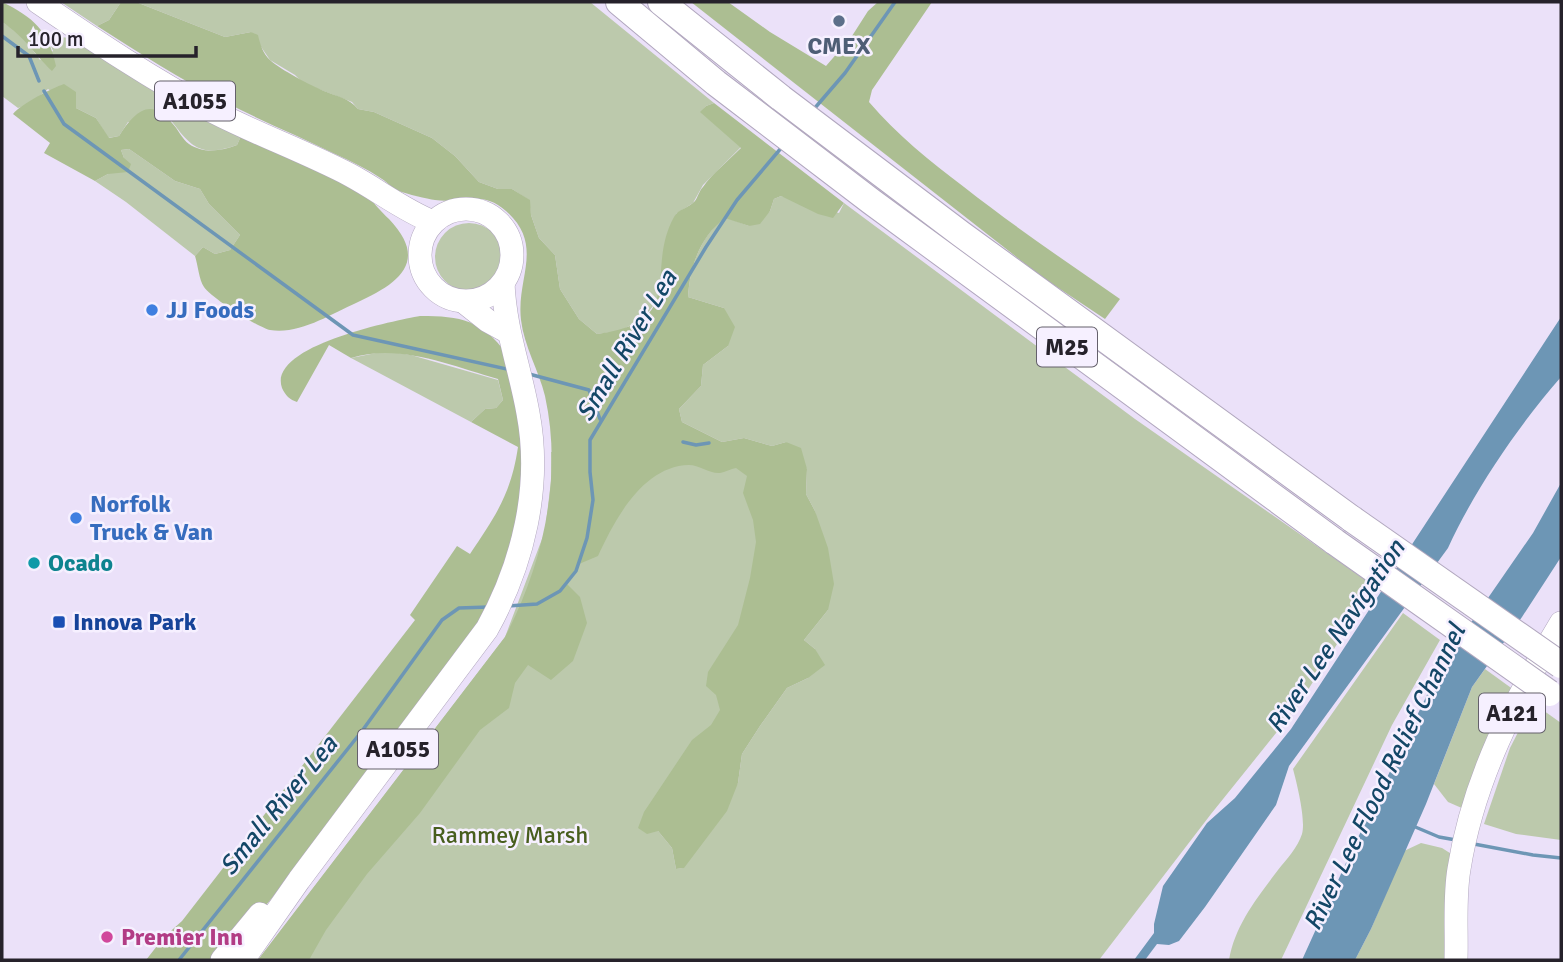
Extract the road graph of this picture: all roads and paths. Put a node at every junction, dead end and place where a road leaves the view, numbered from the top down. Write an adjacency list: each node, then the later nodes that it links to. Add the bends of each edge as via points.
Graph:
1 (38, 2): 4 (main road, A1055, via 176,91)
2 (619, 2): 12 (highway, M25, bridge, via 764,120 1028,318)
3 (661, 2): 11 (highway, M25, bridge, via 781,98 1130,359)
4 (363, 182): 5 (main road, A1055); 6 (main road, A1055)
5 (433, 222): 6 (main road); 7 (main road, via 458,209 496,220 508,236 512,253)
6 (420, 249): 8 (main road, via 421,268 432,287)
7 (503, 283): 8 (main road, via 488,296); 9 (main road, A1055)
8 (464, 302): 9 (main road)
9 (508, 332): 13 (main road, A1055, via 533,445 532,493 518,559 498,607 468,656)
10 (1561, 623): 16 (main road, A121, via 1502,730 1472,807 1458,872)
11 (1561, 665)
12 (1555, 698)
13 (299, 880): 14 (main road, A1055, via 256,918); 15 (main road, A1055)
14 (222, 960)
15 (243, 960)
16 (1456, 960)

